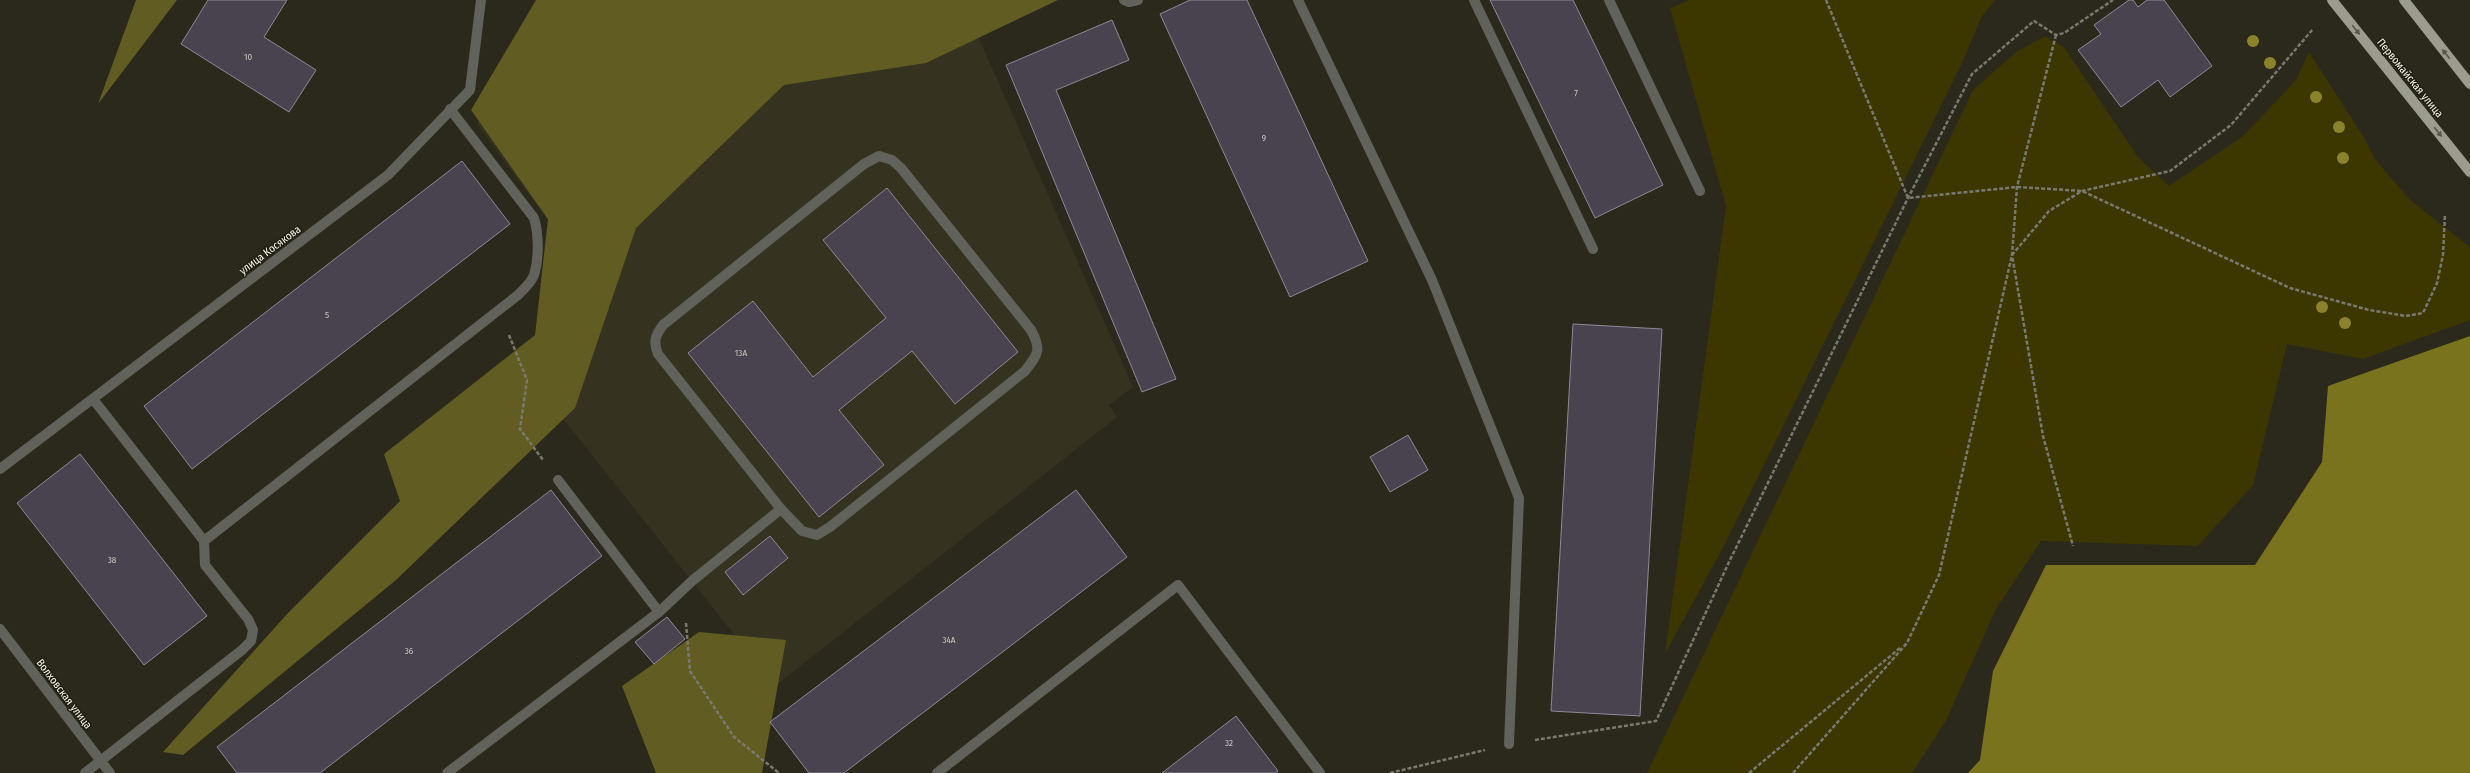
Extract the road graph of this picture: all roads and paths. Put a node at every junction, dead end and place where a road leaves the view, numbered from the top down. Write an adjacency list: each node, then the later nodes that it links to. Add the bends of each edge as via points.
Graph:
1 (481, 0): 14 (street, улица Косякова, via 470,90)
2 (1124, 0): 3 (street)
3 (1138, 0)
4 (1298, 0): 34 (street, via 1432,280 1519,498)
5 (1474, 0): 21 (street)
6 (1609, 0): 17 (street)
7 (1826, 0): 19 (path)
8 (2113, 0): 12 (path, via 2064,34)
9 (2332, 0): 15 (main road, Первомайская улица, one-way to 15)
10 (2404, 0): 13 (main road, one-way to 10)
11 (2313, 29): 18 (path, via 2231,125 2170,171)
12 (2056, 35): 16 (path); 19 (path, via 2034,21 1972,74)
13 (2470, 84)
14 (450, 109): 23 (street, via 537,225 534,274 524,289); 24 (street, улица Косякова, via 388,175)
15 (2470, 172)
16 (2017, 187): 18 (path); 19 (path); 22 (path)
17 (1700, 191)
18 (2082, 191): 20 (path, via 2290,288 2369,310 2406,316 2423,313 2437,283 2443,255); 22 (path, via 2049,211)
19 (1908, 198): 34 (path, via 1729,562 1656,721)
20 (2445, 214)
21 (1593, 249)
22 (2012, 255): 29 (path, via 2043,436); 33 (path, via 1939,575)
23 (499, 310): 26 (path, via 527,380 520,429); 28 (street)
24 (93, 399): 25 (street, улица Косякова); 28 (street)
25 (0, 469)
26 (558, 480): 31 (street)
27 (781, 509): 27 (street, via 802,531 817,535 830,528 1025,371 1036,356 1038,343 1031,330 901,168 892,160 879,156 864,164 663,325 656,334 654,344 658,354); 30 (street)
28 (204, 541): 35 (street, via 205,565 248,619 253,630 251,641)
29 (2073, 546)
30 (678, 594): 31 (street); 39 (path, via 684,602 690,671 734,738)
31 (659, 612): 38 (street)
32 (0, 629): 35 (street, Волховская улица)
33 (1907, 643): 43 (path); 44 (path)
34 (1509, 744): 42 (path)
35 (101, 761): 36 (street); 37 (street, Волховская улица)
36 (86, 773)
37 (110, 773)
38 (448, 773)
39 (779, 773)
40 (937, 773): 41 (street, via 1178,585)
41 (1320, 773)
42 (1390, 773)
43 (1749, 773)
44 (1793, 773)

